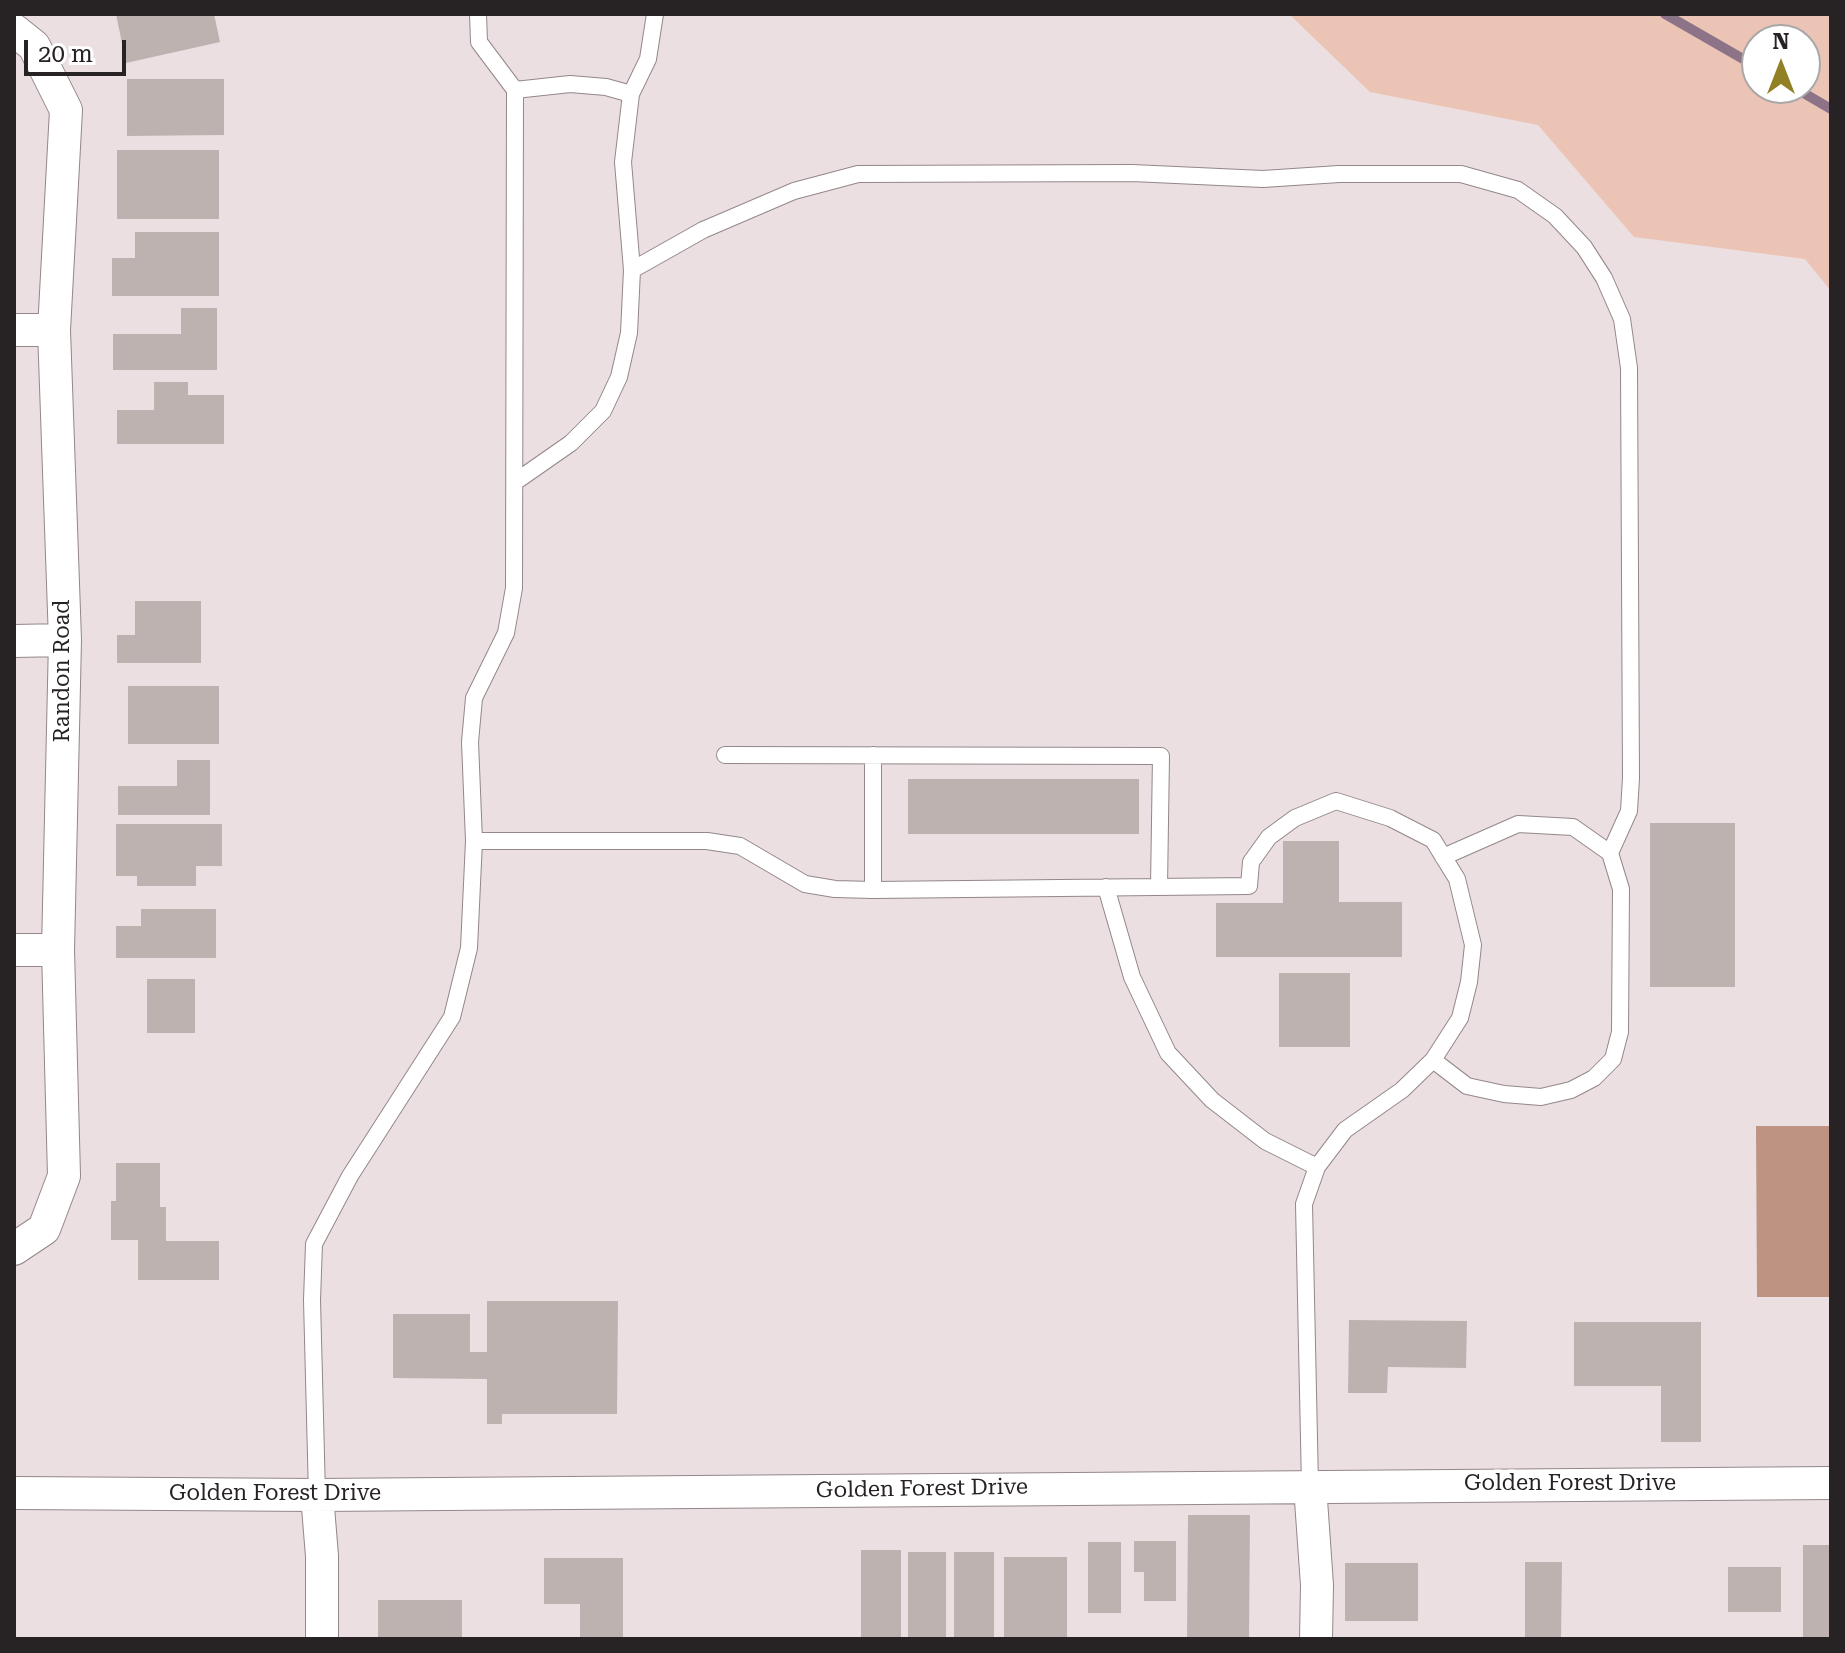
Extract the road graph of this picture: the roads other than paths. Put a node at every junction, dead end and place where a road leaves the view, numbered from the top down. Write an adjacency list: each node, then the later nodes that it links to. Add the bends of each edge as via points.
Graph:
1 (478, 14): 4 (lane, via 479,42)
2 (655, 14): 5 (lane, via 648,59)
3 (14, 30): 8 (street, Randon Road, via 34,46 66,110)
4 (515, 90): 5 (lane, via 570,84); 9 (lane)
5 (631, 94): 6 (lane, via 623,162)
6 (632, 270): 9 (lane, via 629,333 619,377 603,411 571,443); 15 (lane, via 703,230 794,191 858,174 1132,173 1263,179 1461,174 1518,190 1555,216 1604,278 1622,319 1629,368 1631,778 1629,811)
7 (14, 330): 8 (street)
8 (54, 330): 10 (street, Randon Road)
9 (515, 482): 14 (lane, via 514,588 506,633 474,698)
10 (65, 640): 11 (street); 21 (street, Randon Road)
11 (14, 641)
12 (725, 755): 13 (lane)
13 (873, 755): 18 (lane, via 1161,756); 19 (lane)
14 (474, 841): 19 (lane, via 707,841 740,846 805,884); 28 (lane, via 469,948 452,1017 350,1176 314,1244)
15 (1610, 853): 16 (lane, via 1573,827 1518,824); 22 (lane, via 1621,889 1620,1032 1613,1059 1594,1078 1541,1097 1467,1086)
16 (1443, 857): 18 (lane, via 1433,840 1390,818 1336,801 1295,818 1269,837 1251,862 1249,886); 22 (lane, via 1457,879 1473,945 1460,1018)
17 (1106, 887): 18 (lane); 19 (lane); 23 (lane, via 1132,977 1168,1053 1212,1100 1255,1133)
18 (1159, 887)
19 (873, 890)
20 (14, 950): 21 (street)
21 (58, 950): 24 (street, Randon Road, via 64,1176 44,1229)
22 (1433, 1060): 23 (lane, via 1402,1090 1345,1130)
23 (1317, 1167): 26 (lane, via 1304,1204)
24 (14, 1249)
25 (1831, 1483): 26 (street, Golden Forest Drive)
26 (1310, 1486): 28 (street, Golden Forest Drive); 30 (street)
27 (14, 1493): 28 (street, Golden Forest Drive)
28 (317, 1495): 29 (street)
29 (322, 1639)
30 (1316, 1639)

